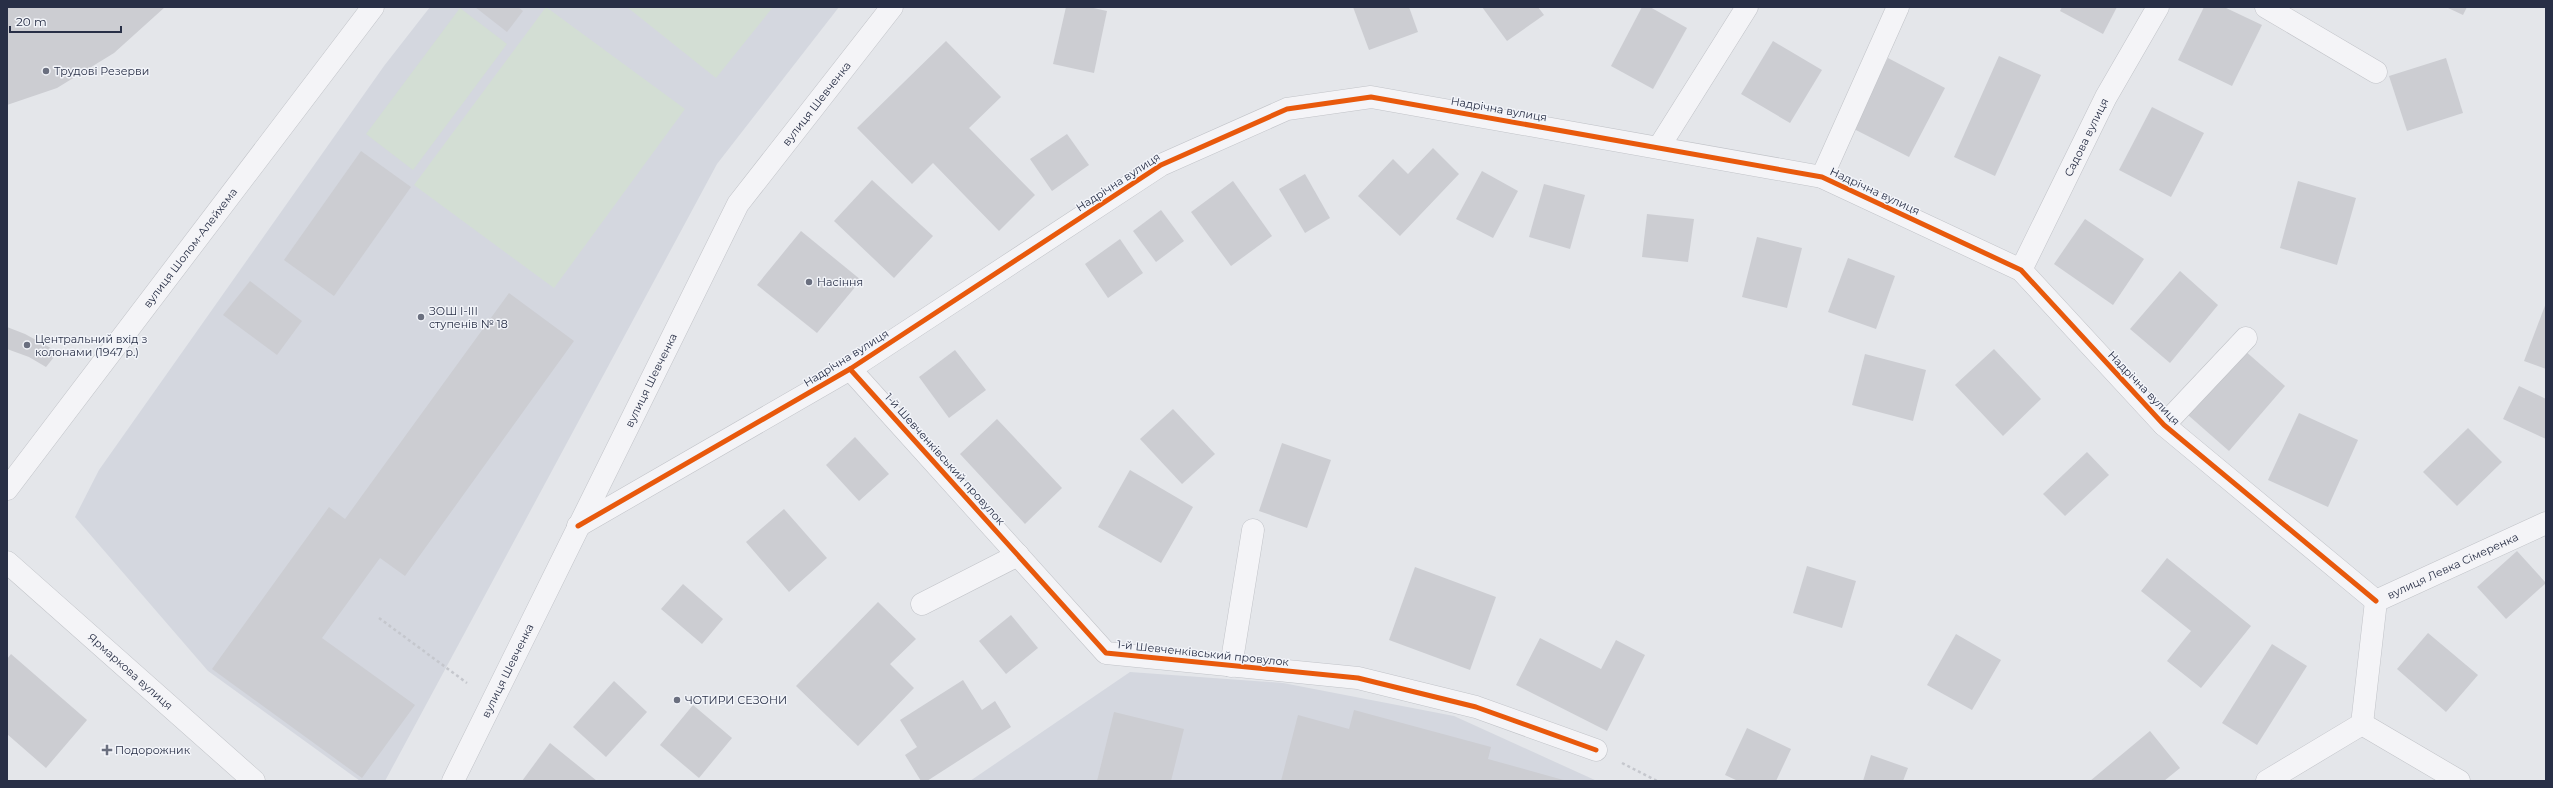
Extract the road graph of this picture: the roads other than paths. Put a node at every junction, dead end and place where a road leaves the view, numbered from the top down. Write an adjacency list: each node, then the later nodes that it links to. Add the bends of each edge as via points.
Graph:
1 (374, 7): 14 (street, вулиця Шолом-Алейхема)
2 (892, 7): 16 (street, вулиця Шевченка, via 738,204)
3 (1747, 7): 8 (street)
4 (1898, 7): 9 (street)
5 (2158, 7): 10 (street, Садова вулиця, via 2106,97)
6 (2266, 7): 7 (street)
7 (2376, 72)
8 (1659, 147): 9 (street, Надрічна вулиця); 12 (street, Надрічна вулиця, via 1371,97 1287,110 1161,165)
9 (1822, 177): 10 (street, Надрічна вулиця)
10 (2021, 270): 13 (street, Надрічна вулиця)
11 (2246, 338): 13 (street)
12 (850, 369): 16 (street, Надрічна вулиця); 18 (street, 1-й Шевченківський провулок)
13 (2164, 425): 20 (street, Надрічна вулиця)
14 (7, 489)
15 (2546, 523): 20 (street, вулиця Левка Сімеренка)
16 (578, 526): 26 (street, вулиця Шевченка)
17 (1252, 530): 22 (street)
18 (1018, 555): 21 (street); 22 (street, 1-й Шевченківський провулок, via 1106,653)
19 (7, 562): 25 (street, Ярмаркова вулиця)
20 (2376, 601): 23 (street, вулиця Левка Сімеренка)
21 (922, 604)
22 (1231, 666): 24 (street, 1-й Шевченківський провулок, via 1358,678 1476,707)
23 (2362, 724): 27 (street); 28 (street)
24 (1596, 750)
25 (254, 781)
26 (453, 781)
27 (2267, 781)
28 (2459, 781)

